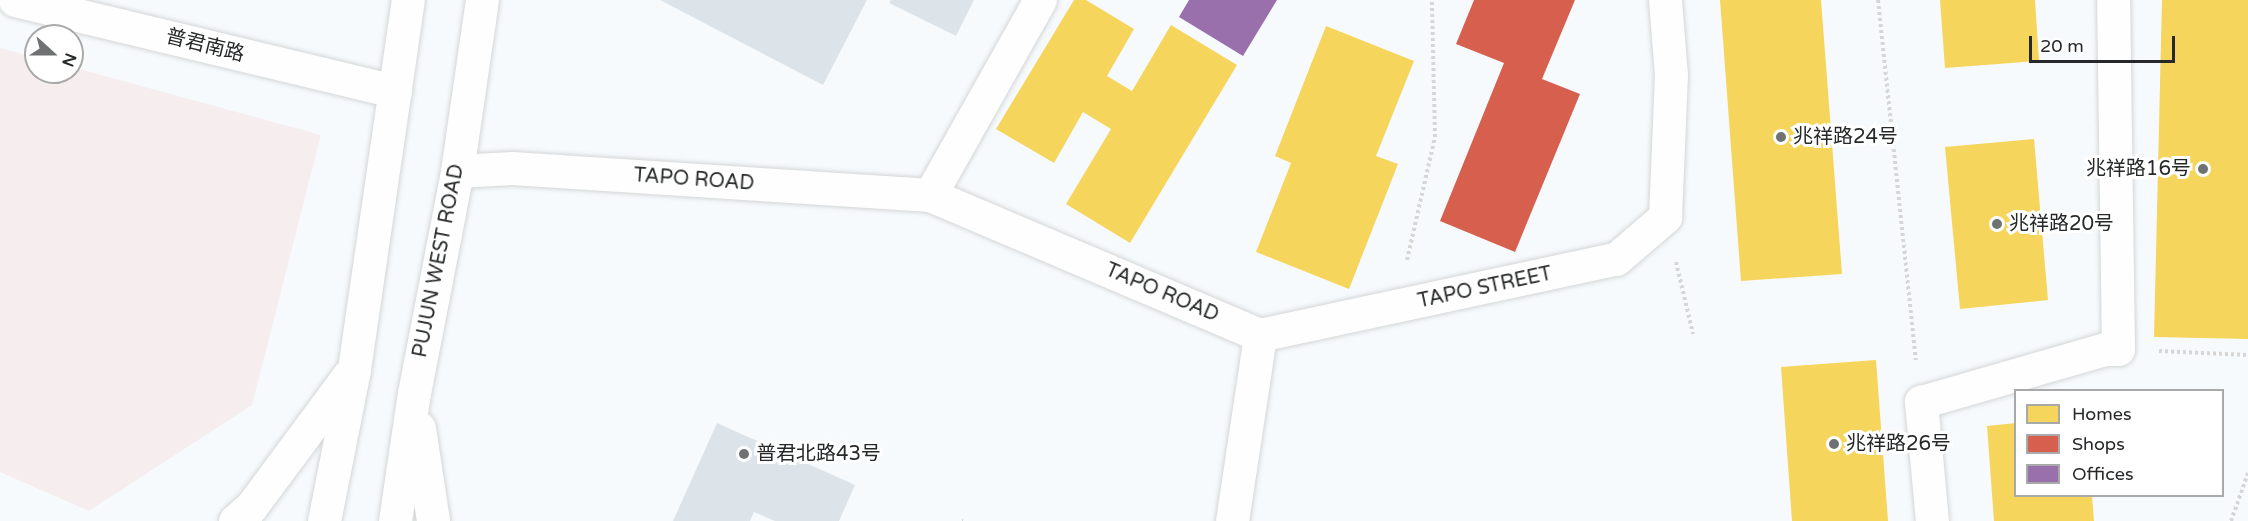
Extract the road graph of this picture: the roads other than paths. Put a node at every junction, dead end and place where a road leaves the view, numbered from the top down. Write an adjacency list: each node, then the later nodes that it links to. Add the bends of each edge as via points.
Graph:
1 (15, 0): 7 (main road, 普君南路)
2 (408, 0): 7 (main road)
3 (482, 0): 8 (main road, PUJUN WEST ROAD)
4 (1040, 0): 9 (main road)
5 (1665, 0): 10 (main road, TAPO STREET, via 1671,75 1665,217 1616,259)
6 (2113, 0): 18 (main road, via 2118,349 2105,349 1921,402)
7 (395, 92): 11 (main road)
8 (457, 171): 9 (main road, TAPO ROAD, via 512,168); 12 (main road, PUJUN WEST ROAD)
9 (930, 195): 10 (main road, TAPO ROAD)
10 (1260, 335): 17 (main road)
11 (354, 369): 13 (main road, via 251,507); 14 (main road)
12 (414, 393): 15 (main road, PUJUN WEST ROAD); 16 (main road)
13 (235, 521)
14 (324, 521)
15 (395, 521)
16 (433, 521)
17 (1232, 521)
18 (1932, 521)

